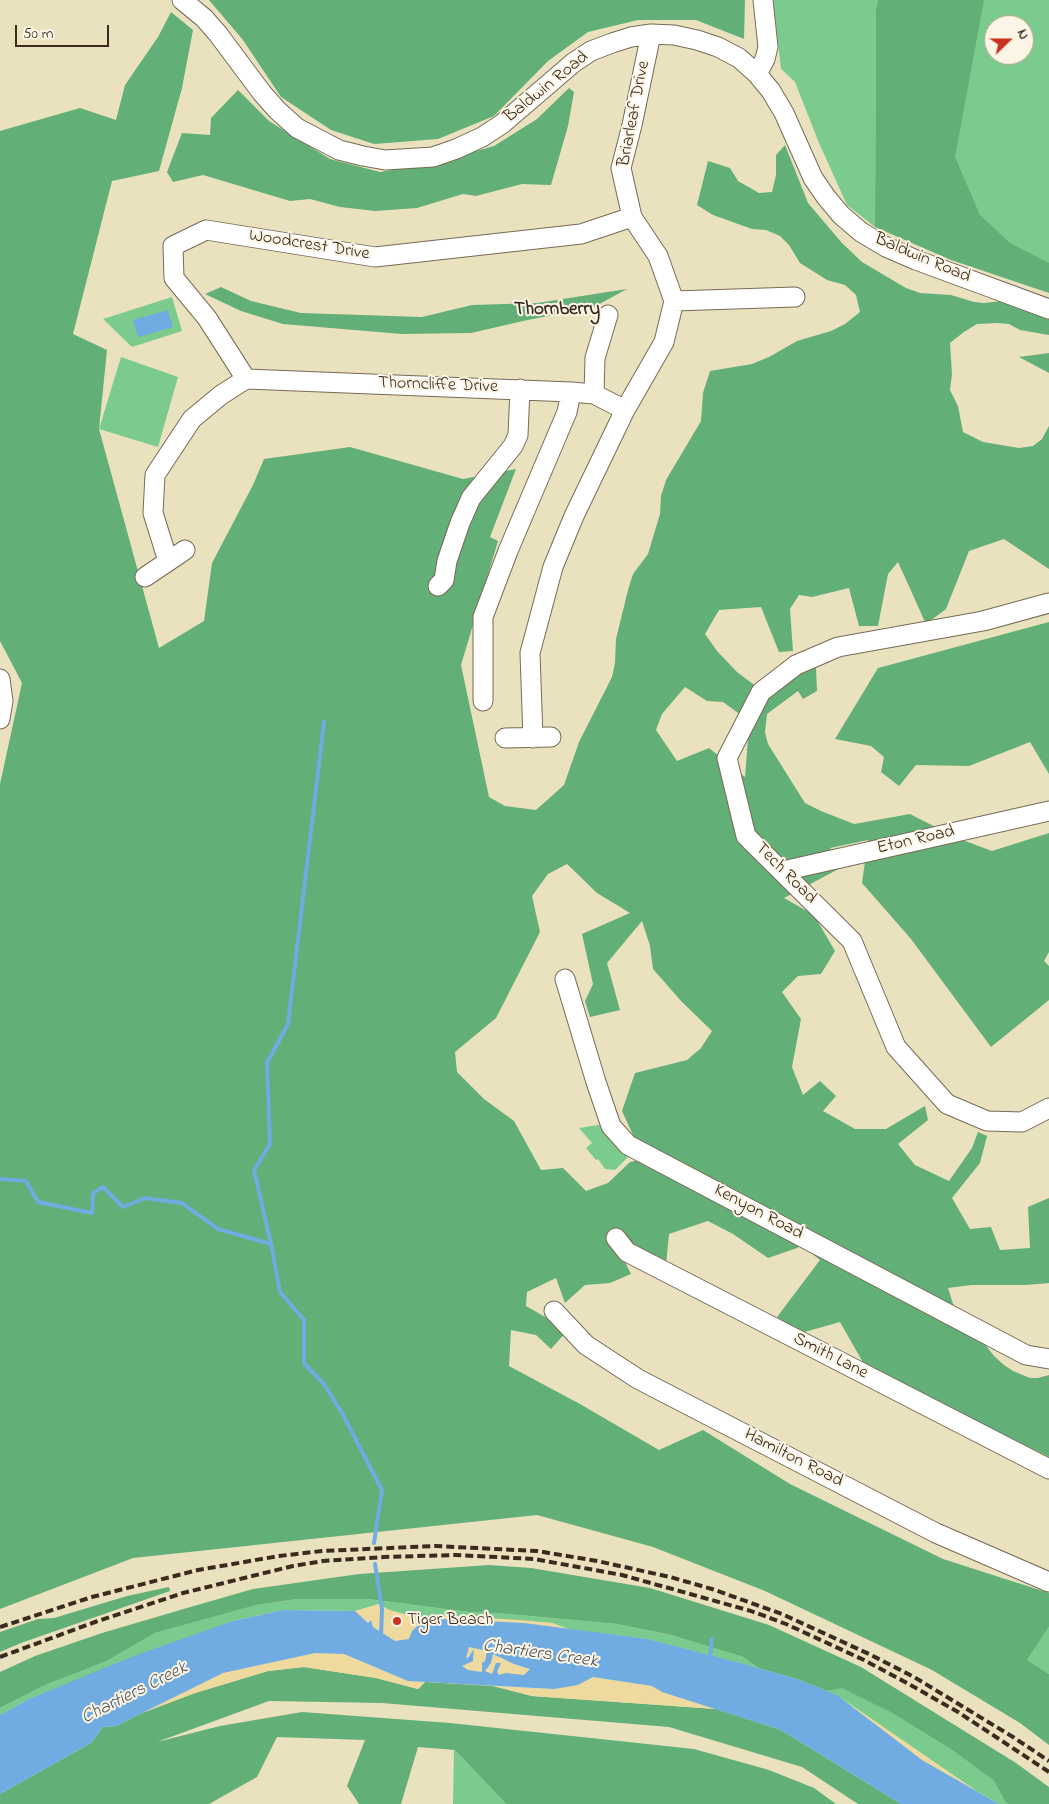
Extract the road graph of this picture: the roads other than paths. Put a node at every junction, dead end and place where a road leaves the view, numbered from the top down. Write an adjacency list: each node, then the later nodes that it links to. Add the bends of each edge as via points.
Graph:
1 (182, 0): 3 (street, Baldwin Road, via 204,18 276,110 296,128 339,150 386,160 432,157 456,150 502,124 572,63 591,51 631,37)
2 (763, 0): 4 (street, via 768,47)
3 (651, 34): 4 (street, Baldwin Road, via 689,38 718,48 738,58); 5 (street, Briarleaf Drive, via 621,168)
4 (757, 74): 8 (street, Baldwin Road, via 784,113 813,178 841,215 862,232 916,260)
5 (632, 217): 7 (street, Briarleaf Drive, via 658,256); 10 (street, Woodcrest Drive, via 581,234 375,257 206,230 173,246 174,278 207,318)
6 (795, 297): 7 (street)
7 (674, 301): 14 (street, via 664,342)
8 (1049, 309)
9 (608, 315): 13 (street, via 595,358)
10 (246, 379): 11 (street, Thorncliffe Drive); 16 (street, via 192,418 155,475 153,512)
11 (520, 389): 12 (street, Thorncliffe Drive); 18 (street, via 518,435 513,446 471,498 447,561 444,580)
12 (571, 392): 13 (street, Thorncliffe Drive); 21 (street, via 567,412 483,617)
13 (594, 394): 14 (street, Thorncliffe Drive)
14 (625, 410): 23 (street, via 553,567 530,652 542,738)
15 (185, 550): 16 (street)
16 (168, 561): 17 (street)
17 (145, 577)
18 (438, 586)
19 (1049, 603): 25 (street, Tech Road, via 984,621 838,646 796,665 761,692 727,758 746,836)
20 (0, 679): 22 (street, via 3,701)
21 (483, 701)
22 (0, 719)
23 (504, 738)
24 (1049, 811): 25 (street, Eton Road)
25 (783, 871): 27 (street, Tech Road, via 852,941 896,1047 947,1104 987,1121 1022,1122)
26 (565, 979): 30 (street, Kenyon Road, via 611,1126 628,1145 1026,1355)
27 (1049, 1108)
28 (616, 1238): 31 (street, Smith Lane, via 627,1252)
29 (554, 1311): 32 (street, Hamilton Road, via 586,1345 638,1379 936,1533)
30 (1049, 1359)
31 (1049, 1469)
32 (1049, 1582)

